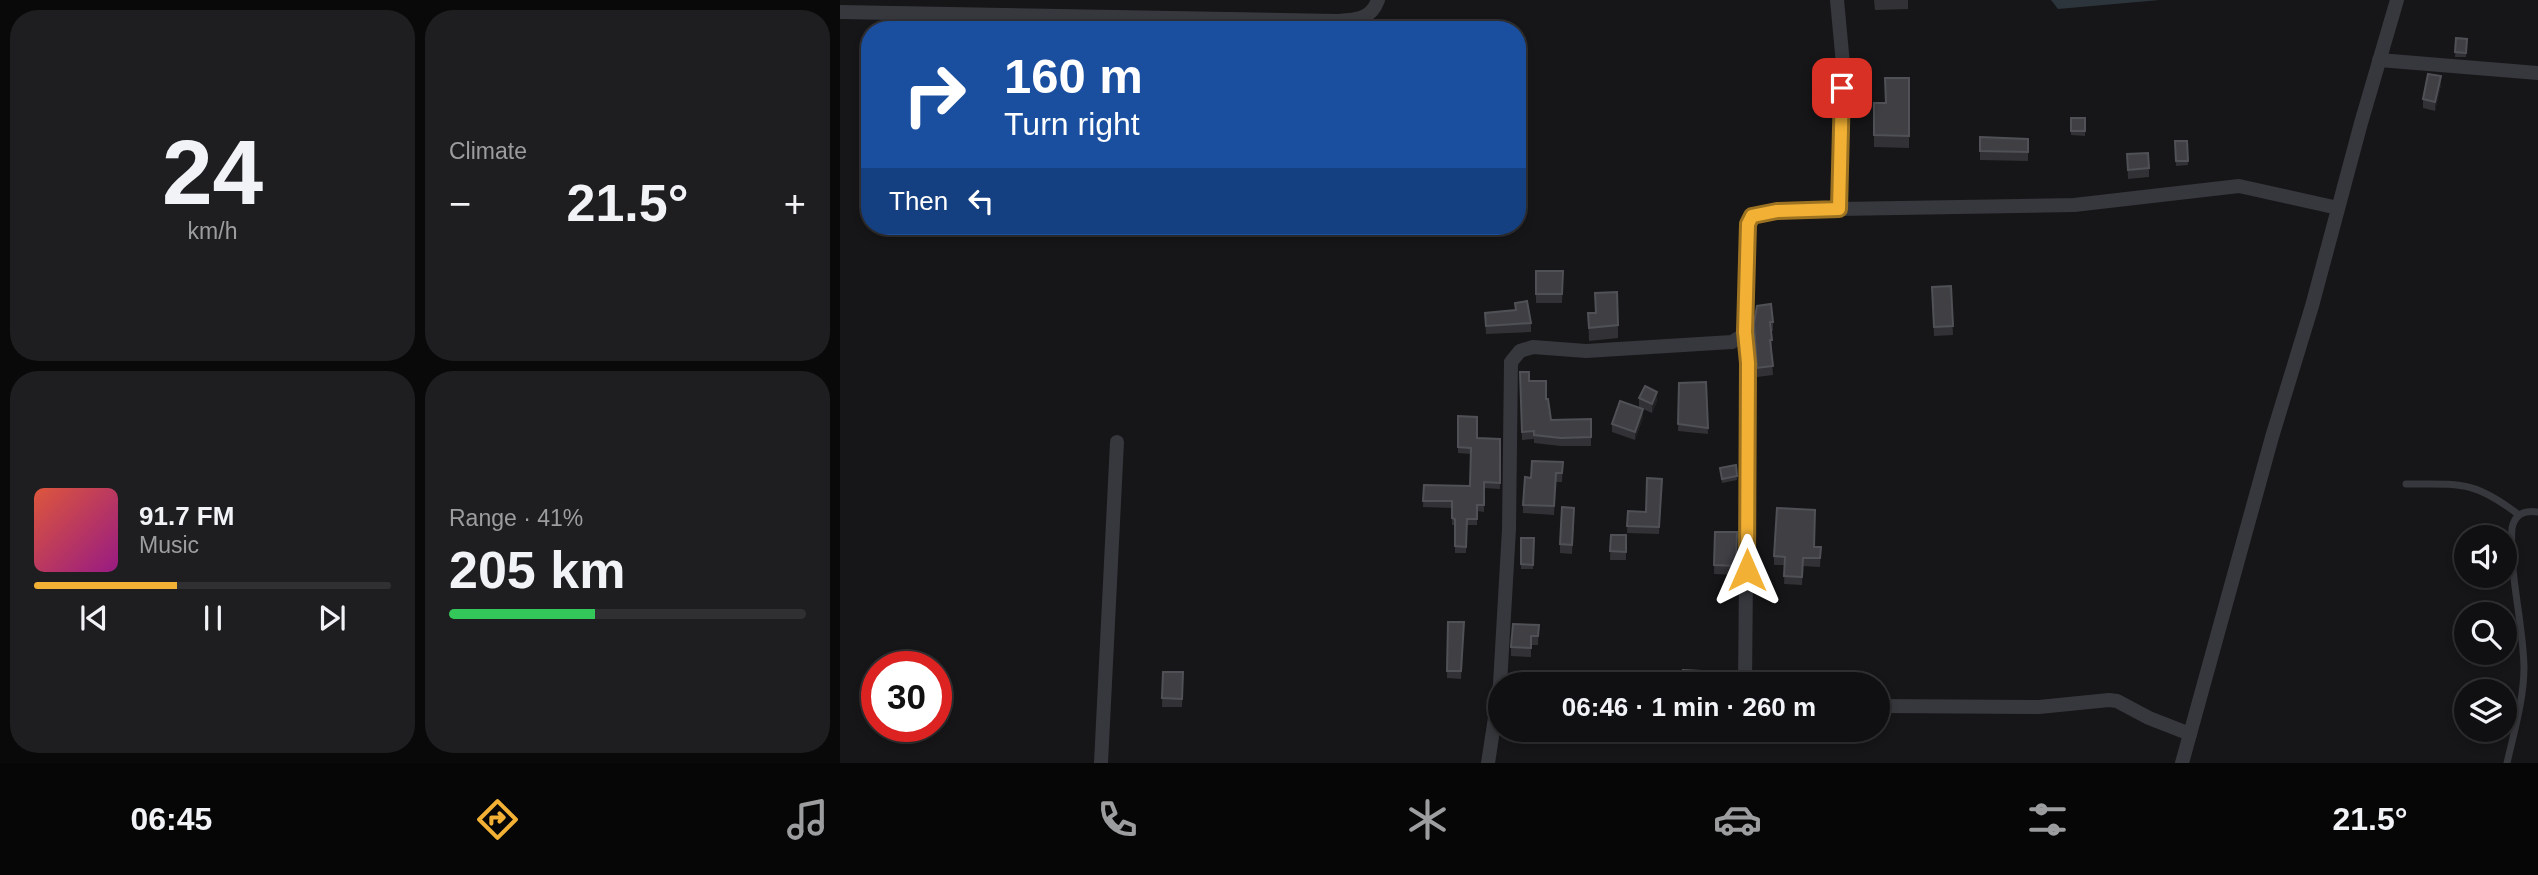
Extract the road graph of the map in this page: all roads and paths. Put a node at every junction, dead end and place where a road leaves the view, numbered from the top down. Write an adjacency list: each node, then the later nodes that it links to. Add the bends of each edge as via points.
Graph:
1 (1378, 0): 6 (street, via 1370,15)
2 (1837, 0): 10 (street, via 1843,64)
3 (2396, 0): 7 (street)
4 (840, 12): 5 (street)
5 (1286, 21)
6 (1345, 21)
7 (2379, 60): 8 (street); 9 (street)
8 (2538, 73)
9 (2338, 208): 10 (street, via 2239,186 2074,205); 19 (street)
10 (1839, 209): 11 (street, via 1765,212 1749,220)
11 (1745, 332): 16 (street, via 1738,340 1721,344 1596,351 1524,349 1511,362 1509,529); 17 (street)
12 (1117, 442): 21 (street)
13 (2406, 484): 15 (lane, via 2470,486)
14 (2538, 512): 15 (lane)
15 (2519, 514): 24 (lane, via 2511,540 2523,676)
16 (1501, 672)
17 (1745, 672)
18 (1890, 706): 19 (street, via 2039,707 2109,700)
19 (2190, 734): 23 (street)
20 (1491, 742): 22 (street)
21 (1101, 763)
22 (1488, 763)
23 (2182, 763)
24 (2507, 763)

